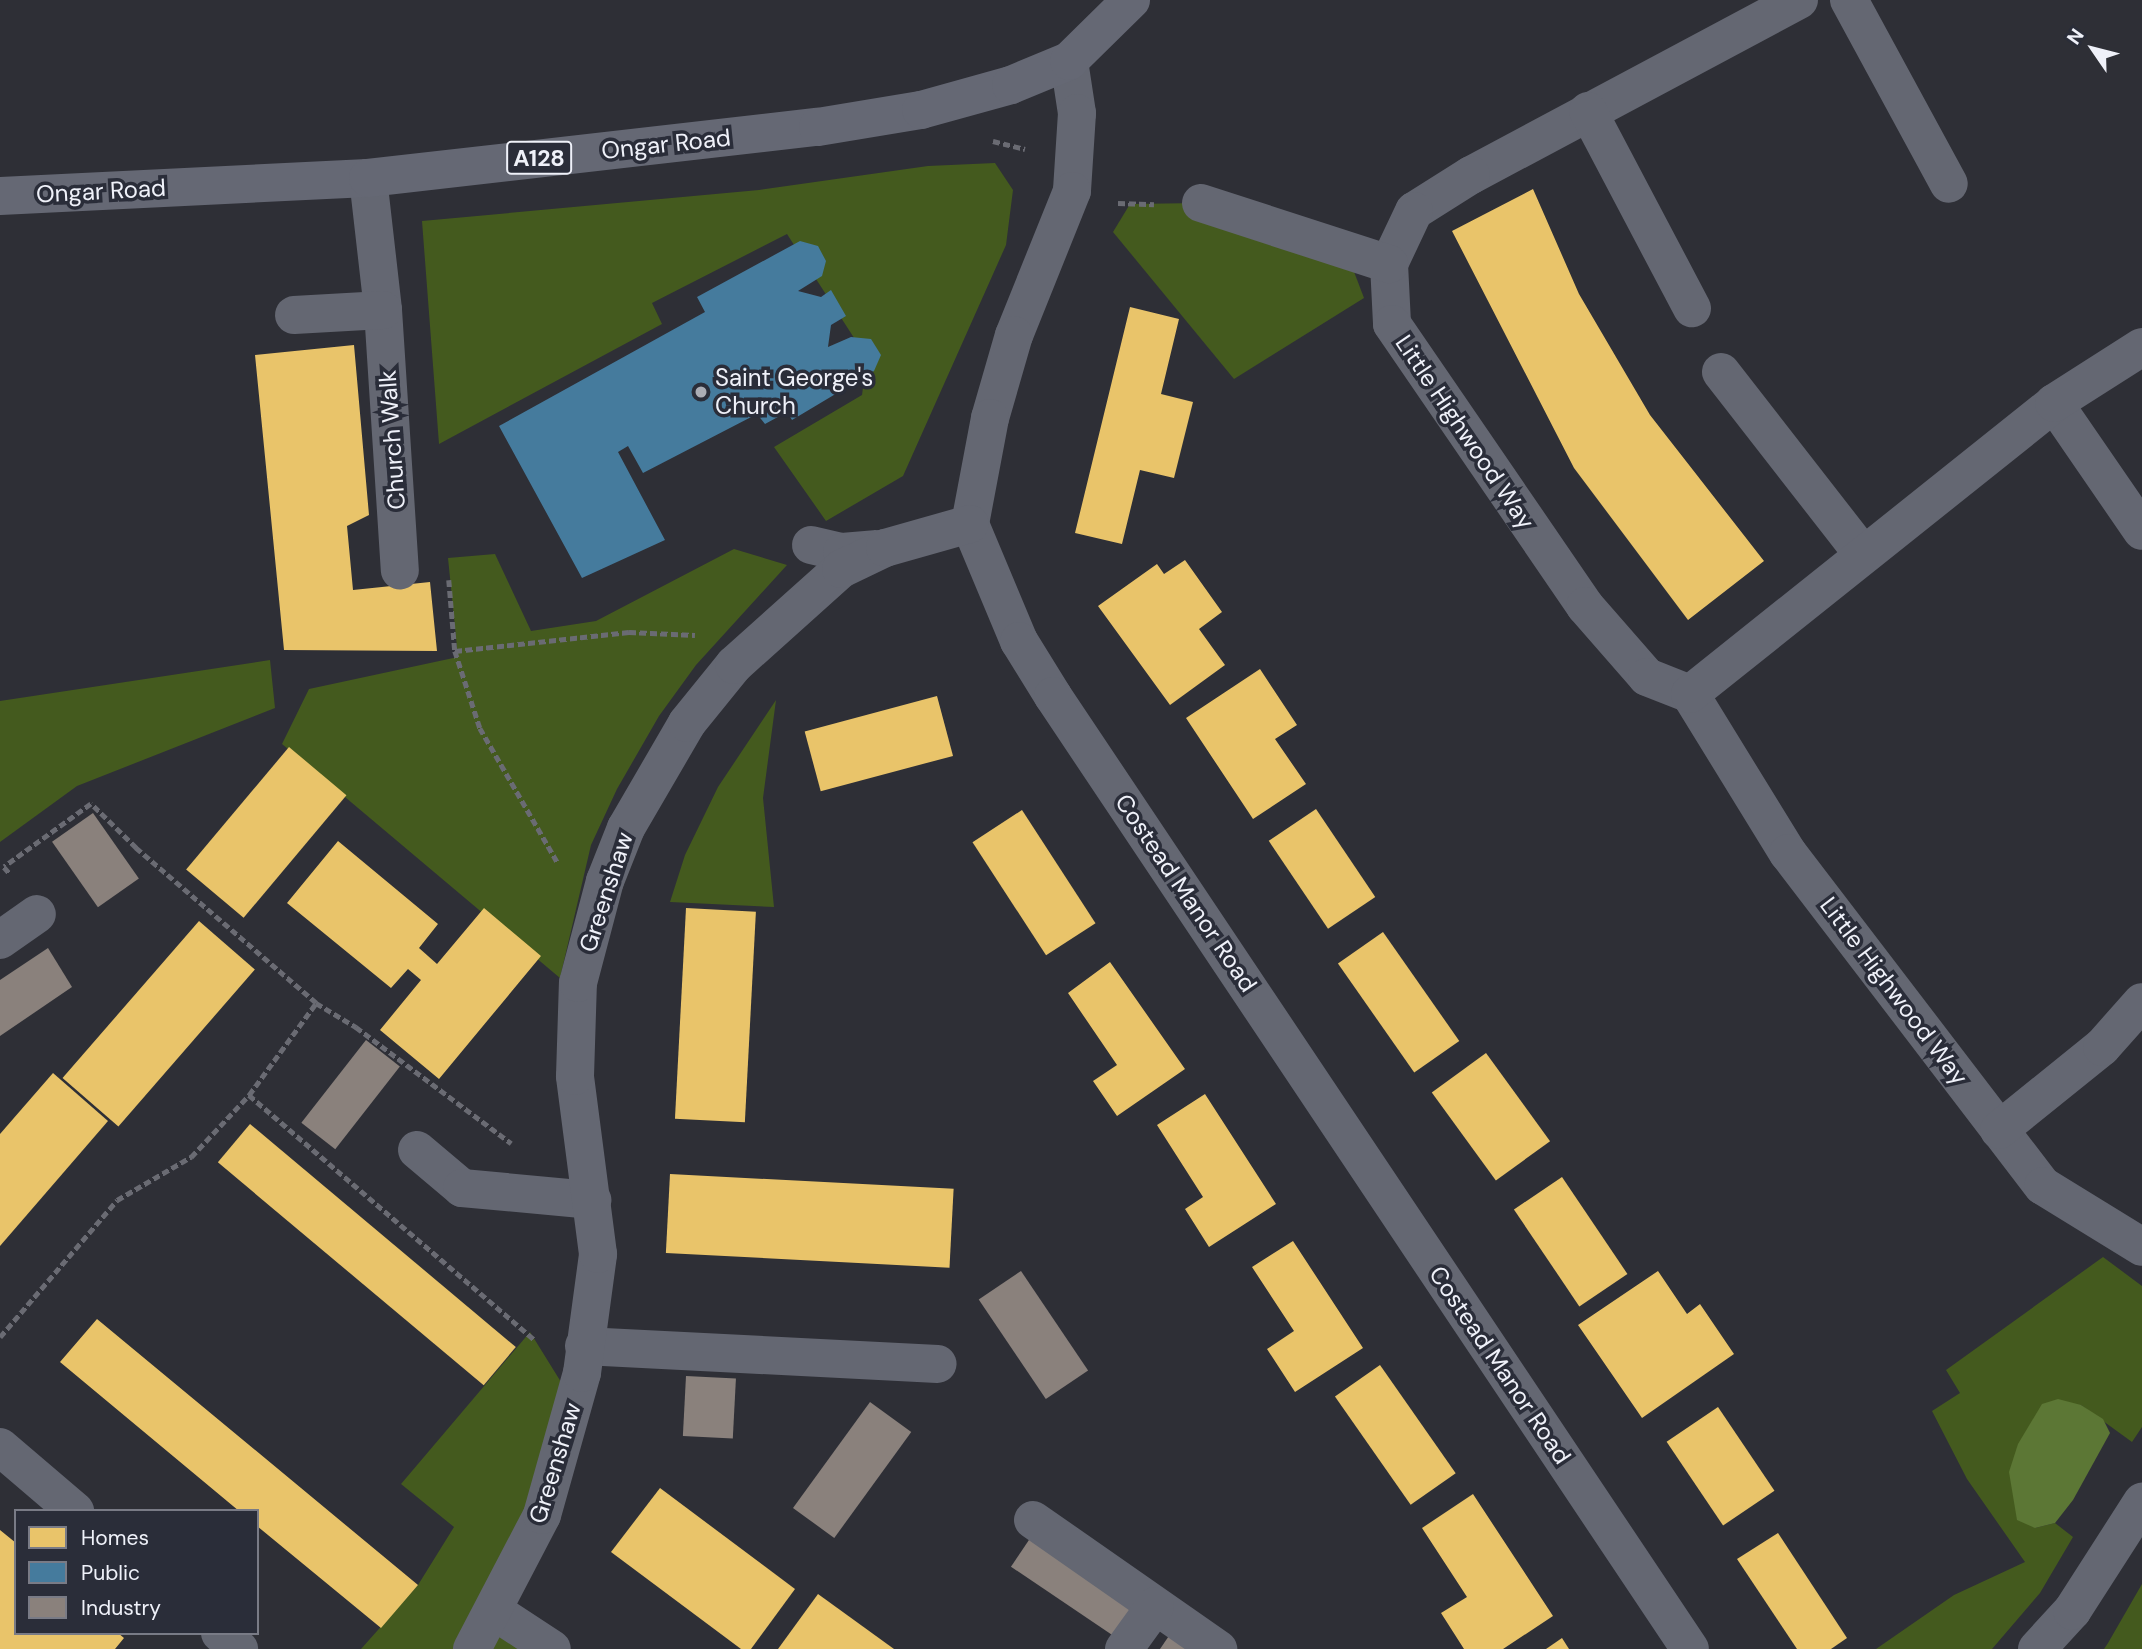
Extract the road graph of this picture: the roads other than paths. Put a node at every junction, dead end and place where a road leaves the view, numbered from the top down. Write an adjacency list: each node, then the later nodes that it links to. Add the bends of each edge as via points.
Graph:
1 (1131, 0): 4 (main road, Ongar Road / A128)
2 (1799, 0): 5 (street, Little Highwood Way)
3 (1849, 0): 7 (street)
4 (1069, 61): 6 (main road, Ongar Road / A128, via 1011,85 921,110 818,127); 17 (street, via 1077,113 1072,191 1014,335 990,418)
5 (1588, 111): 10 (street, Little Highwood Way, via 1414,211); 11 (street)
6 (368, 178): 8 (main road, Ongar Road / A128); 12 (street, Church Walk)
7 (1949, 184)
8 (0, 196)
9 (1201, 203): 10 (street)
10 (1389, 264): 21 (street, Little Highwood Way, via 1392,324 1577,595 1647,677)
11 (1692, 308)
12 (383, 310): 13 (street); 20 (street, Church Walk)
13 (294, 315)
14 (2142, 347): 16 (street)
15 (1721, 372): 19 (street)
16 (2054, 404): 18 (street); 19 (street)
17 (970, 524): 27 (street, Greenshaw, via 885,548 841,569 734,665 687,723 626,828 578,982 575,1076); 43 (street, Costead Manor Road, via 1019,641 1053,696)
18 (2142, 531)
19 (1861, 553): 21 (street)
20 (400, 569)
21 (1690, 694): 25 (street, Little Highwood Way, via 1788,852)
22 (37, 914): 23 (street)
23 (0, 940)
24 (2142, 1002): 25 (street, via 2102,1047)
25 (1999, 1130): 28 (street, Little Highwood Way, via 2043,1186)
26 (417, 1150): 27 (street, via 462,1188)
27 (592, 1200): 29 (street, Greenshaw, via 598,1254)
28 (2142, 1247)
29 (584, 1346): 30 (street); 36 (street, Greenshaw, via 574,1403 542,1515)
30 (939, 1364)
31 (0, 1447): 33 (street)
32 (2142, 1502): 44 (street, via 2072,1611)
33 (73, 1509)
34 (1033, 1520): 35 (street)
35 (1155, 1605): 41 (street); 42 (street)
36 (494, 1611): 39 (street, Greenshaw); 40 (street)
37 (222, 1635): 38 (street)
38 (239, 1649)
39 (472, 1649)
40 (552, 1649)
41 (1124, 1649)
42 (1218, 1649)
43 (1690, 1649)
44 (2037, 1649)

